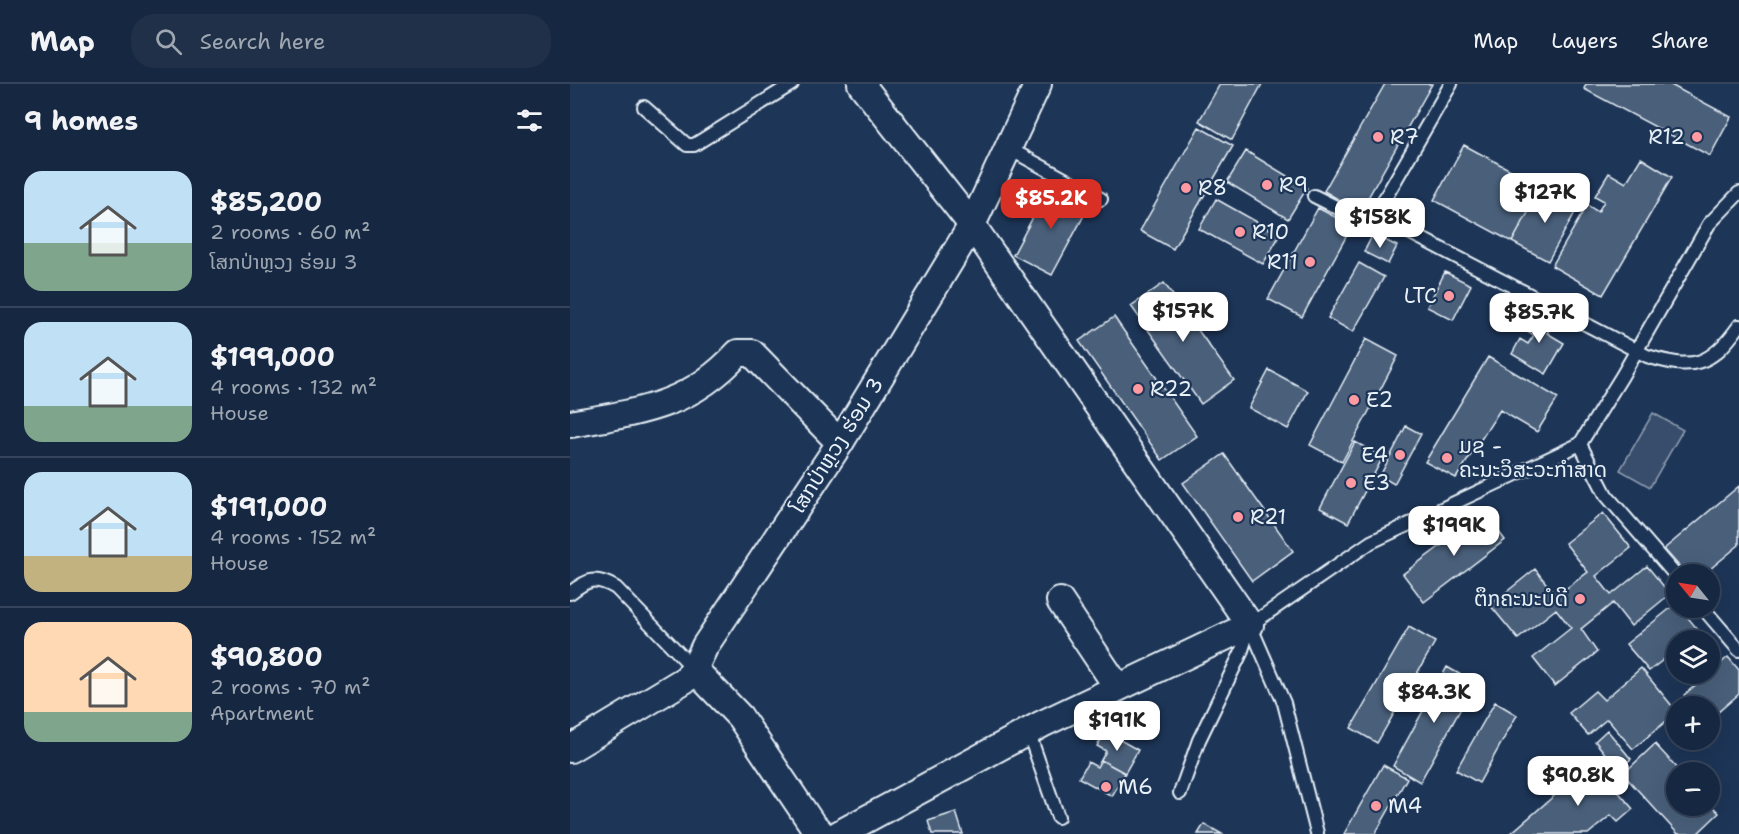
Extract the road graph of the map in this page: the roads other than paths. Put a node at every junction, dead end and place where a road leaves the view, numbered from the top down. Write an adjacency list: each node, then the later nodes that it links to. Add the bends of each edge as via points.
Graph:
1 (792, 84): 5 (lane, via 694,144 687,145)
2 (861, 84): 11 (street)
3 (1038, 84): 6 (street, ໂສກປ່າຫຼວງ ຮ່ອມ 3)
4 (1451, 84): 10 (lane)
5 (644, 107)
6 (1008, 148): 9 (lane); 11 (street, ໂສກປ່າຫຼວງ ຮ່ອມ 3)
7 (1739, 193): 13 (lane, via 1708,224)
8 (1314, 196): 10 (lane, via 1362,220)
9 (1101, 199)
10 (1374, 219): 13 (lane, via 1400,227)
11 (972, 225): 15 (street, ໂສກປ່າຫຼວງ ຮ່ອມ 3); 21 (street)
12 (1739, 326): 13 (lane, via 1705,360 1690,365 1672,364)
13 (1636, 351): 16 (lane)
14 (570, 424): 15 (street, via 646,411 700,388 738,353 752,353)
15 (840, 443): 23 (street, ໂສກປ່າຫຼວງ ຮ່ອມ 3, via 705,646)
16 (1580, 444): 17 (lane, via 1606,495); 21 (lane, via 1371,542)
17 (1666, 564)
18 (570, 593): 23 (lane, via 585,582 602,580 615,588)
19 (1060, 601): 24 (street)
20 (1712, 618): 22 (lane)
21 (1250, 625): 24 (street); 27 (lane); 30 (lane, via 1284,703)
22 (1739, 650)
23 (694, 669): 26 (street, ໂສກປ່າຫຼວງ ຮ່ອມ 3, via 686,679); 29 (street, via 740,717)
24 (1118, 688): 25 (street)
25 (1028, 731): 28 (lane); 29 (street)
26 (570, 750)
27 (1180, 793)
28 (1058, 817)
29 (823, 833)
30 (1317, 833)

